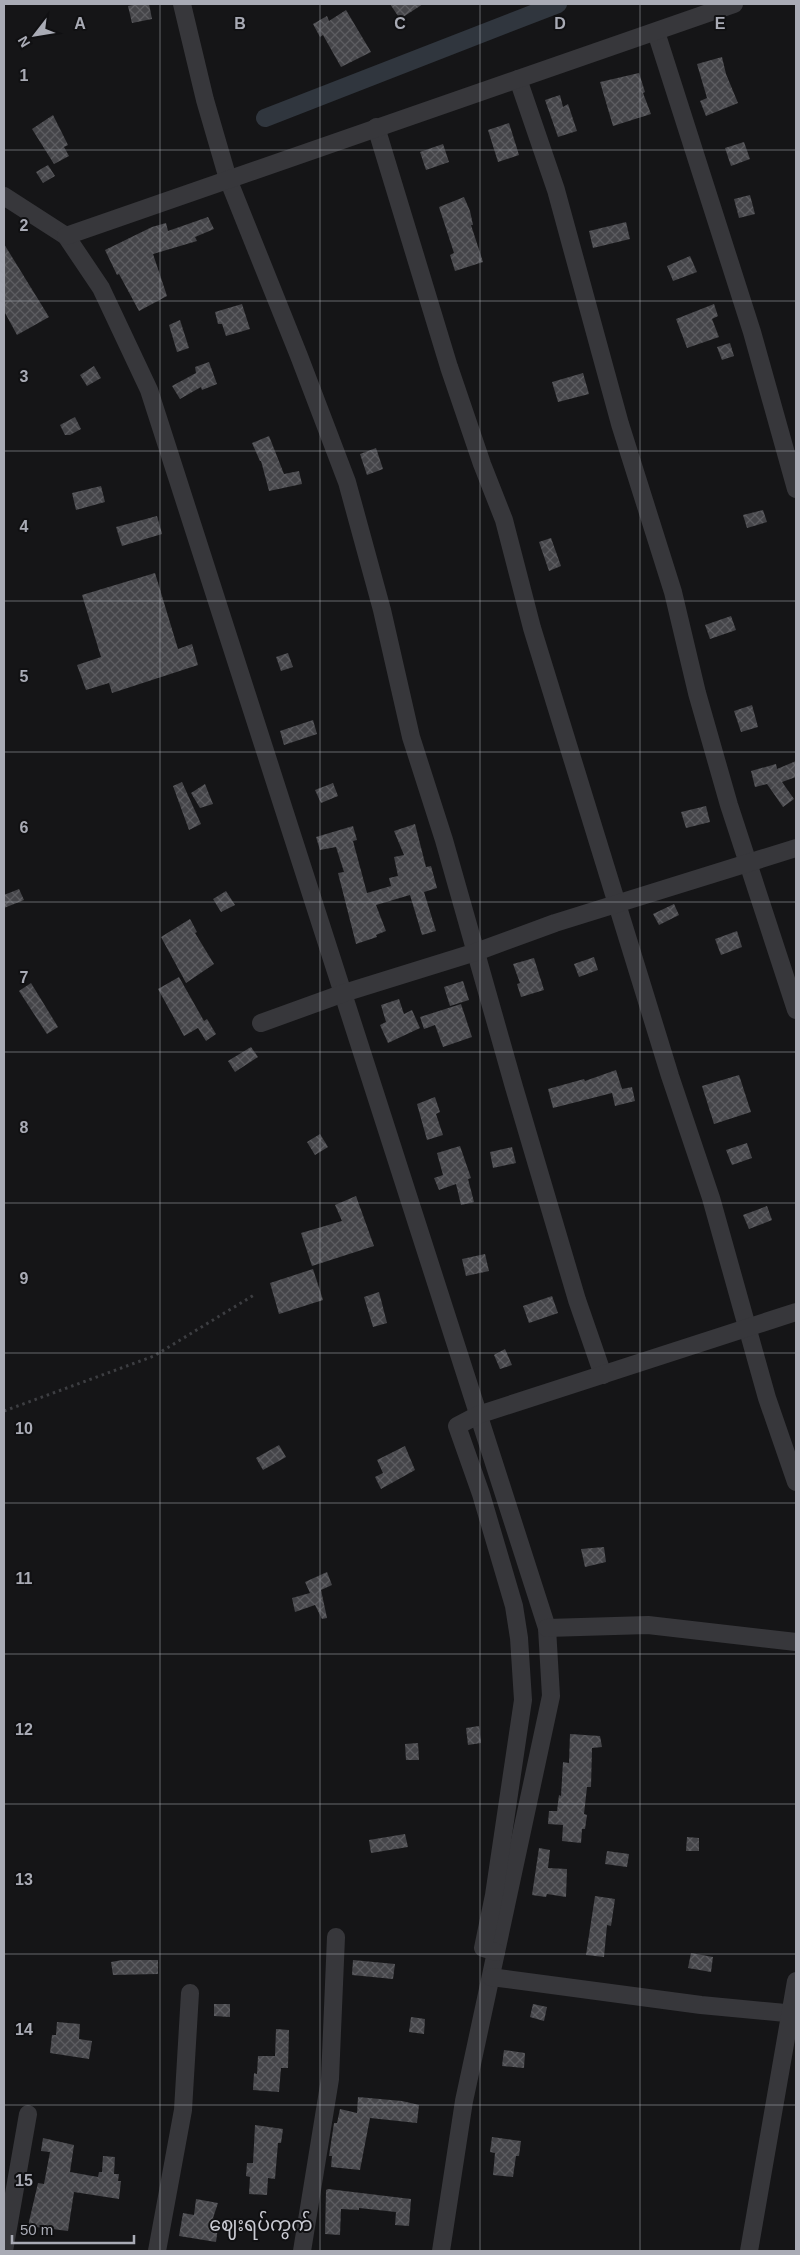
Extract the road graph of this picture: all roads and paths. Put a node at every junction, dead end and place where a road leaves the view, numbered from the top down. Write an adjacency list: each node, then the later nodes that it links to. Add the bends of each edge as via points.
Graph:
1 (182, 4): 6 (street, via 204,100)
2 (734, 4): 3 (street)
3 (656, 32): 4 (street); 9 (street, via 752,332)
4 (518, 79): 5 (street); 11 (street, via 556,190 620,424 672,592 697,693)
5 (376, 128): 6 (street); 12 (street, via 449,367 504,520 532,628)
6 (228, 179): 8 (street); 13 (street, via 347,482 382,610 411,737)
7 (4, 196): 8 (street)
8 (66, 236): 14 (street, via 101,288 149,390)
9 (796, 489)
10 (796, 848): 11 (street)
11 (748, 863): 12 (street); 15 (street)
12 (616, 905): 13 (street); 19 (street, via 710,1198)
13 (476, 952): 14 (street); 20 (street, via 577,1300)
14 (344, 992): 16 (street); 22 (street)
15 (796, 1010)
16 (261, 1023)
17 (254, 1295): 21 (path, via 154,1356)
18 (796, 1312): 19 (street)
19 (746, 1328): 20 (street); 23 (street)
20 (603, 1374): 22 (street)
21 (4, 1411)
22 (478, 1415): 24 (street); 27 (street, via 457,1426 514,1606 523,1700 483,1948)
23 (796, 1482)
24 (547, 1628): 25 (street, via 648,1625); 27 (street, via 551,1696)
25 (796, 1642)
26 (336, 1937): 35 (street, via 330,2078)
27 (496, 1952): 28 (street)
28 (491, 1977): 31 (street, via 701,2005); 36 (street, via 464,2101)
29 (796, 1981): 31 (street)
30 (190, 1993): 34 (street, via 183,2110)
31 (793, 2013): 37 (street)
32 (28, 2114): 33 (street)
33 (4, 2251)
34 (157, 2251)
35 (302, 2251)
36 (441, 2251)
37 (749, 2251)

